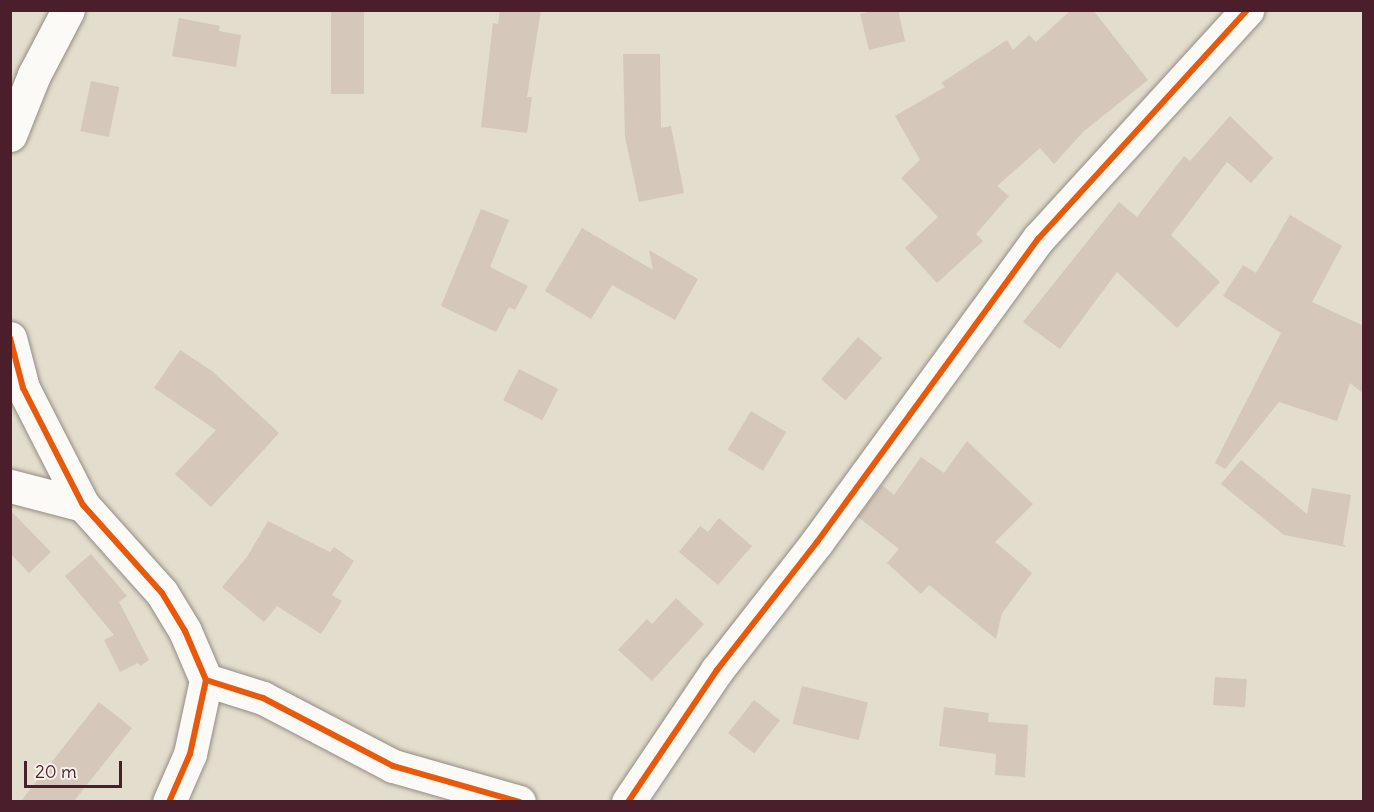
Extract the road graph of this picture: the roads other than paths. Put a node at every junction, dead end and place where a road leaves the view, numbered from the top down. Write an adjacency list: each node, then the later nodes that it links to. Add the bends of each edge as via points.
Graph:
1 (68, 10): 3 (street, via 34,75)
2 (1247, 10): 11 (street, via 1039,238 817,542 717,670)
3 (10, 135)
4 (10, 338): 5 (street)
5 (17, 393): 7 (street)
6 (10, 486): 7 (street)
7 (83, 505): 8 (street, via 162,593 185,631)
8 (206, 680): 9 (street, via 190,753); 10 (street, via 263,698 393,766)
9 (169, 801)
10 (519, 801)
11 (628, 801)

